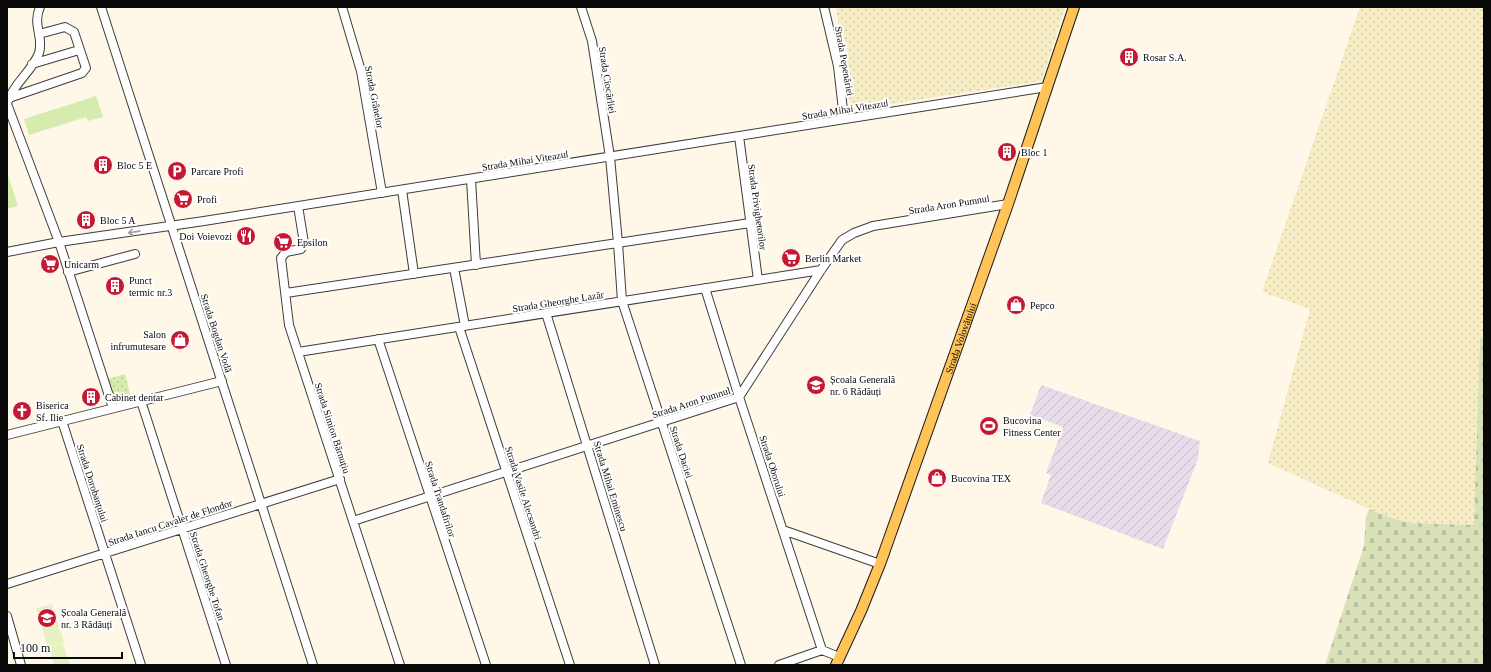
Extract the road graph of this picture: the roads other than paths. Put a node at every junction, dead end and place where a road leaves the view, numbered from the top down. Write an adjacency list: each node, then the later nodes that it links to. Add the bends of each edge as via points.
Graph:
1 (40, 7): 7 (street, via 36,22)
2 (101, 7): 22 (street, Strada Bogdan Vodă)
3 (342, 7): 18 (street, Strada Grânelor, via 361,71)
4 (581, 7): 15 (street, Strada Ciocârliei, via 592,41)
5 (824, 7): 12 (street, Strada Pepenăriei, via 838,66)
6 (1074, 7): 10 (main road, Strada Volovățului)
7 (39, 34): 8 (street, via 68,28 74,32); 9 (street, via 39,53)
8 (79, 50): 9 (street); 11 (street, via 86,65 82,73)
9 (32, 64): 11 (street, via 15,87)
10 (1047, 87): 12 (street, Strada Mihai Viteazul); 19 (main road, Strada Volovățului)
11 (8, 102): 13 (street)
12 (844, 119): 14 (street, Strada Mihai Viteazul)
13 (10, 125): 23 (street)
14 (739, 136): 15 (street, Strada Mihai Viteazul); 21 (street, Strada Privighetorilor)
15 (610, 157): 16 (street, Strada Mihai Viteazul); 24 (street, Strada Ciocârliei)
16 (472, 179): 17 (street, Strada Mihai Viteazul); 27 (street)
17 (402, 190): 18 (street, Strada Mihai Viteazul); 31 (street)
18 (382, 193): 20 (street, Strada Mihai Viteazul)
19 (1008, 204): 29 (street, Strada Aron Pumnul, via 872,226 842,240); 56 (main road, Strada Volovățului)
20 (298, 206): 22 (street, Strada Mihai Viteazul); 34 (street, Strada Simion Bărnuțiu, via 304,243 301,249 286,252 282,258)
21 (750, 223): 24 (street); 32 (street, Strada Privighetorilor)
22 (172, 226): 23 (street, Strada Mihai Viteazul, one-way to 23); 40 (street, Strada Bogdan Vodă)
23 (58, 242): 25 (street, Strada Mihai Viteazul); 30 (street)
24 (618, 243): 27 (street); 35 (street, Strada Daciei)
25 (7, 252)
26 (135, 254): 30 (street)
27 (476, 265): 28 (street)
28 (454, 268): 31 (street); 37 (street, Strada Vasile Alecsandri)
29 (821, 270): 32 (street, Strada Gheorghe Lazăr); 41 (street, Strada Aron Pumnul)
30 (68, 272): 43 (street)
31 (414, 274): 34 (street)
32 (758, 280): 33 (street, Strada Gheorghe Lazăr)
33 (705, 288): 35 (street, Strada Gheorghe Lazăr); 41 (street, Strada Oborului)
34 (286, 293): 39 (street, Strada Simion Bărnuțiu, via 289,325)
35 (622, 301): 36 (street, Strada Gheorghe Lazăr); 45 (street, Strada Daciei)
36 (546, 313): 37 (street, Strada Gheorghe Lazăr); 47 (street, Strada Mihai Eminescu)
37 (462, 326): 38 (street, Strada Gheorghe Lazăr); 48 (street, Strada Vasile Alecsandri)
38 (378, 340): 39 (street, Strada Gheorghe Lazăr); 50 (street, Strada Trandafirilor)
39 (298, 352): 49 (street, Strada Simion Bărnuțiu)
40 (222, 381): 42 (street); 51 (street, Strada Bogdan Vodă)
41 (739, 397): 45 (street, Strada Aron Pumnul); 54 (street, Strada Oborului)
42 (141, 401): 43 (street); 53 (street, Strada Gheorghe Tofan)
43 (113, 408): 44 (street)
44 (62, 421): 46 (street); 55 (street, Strada Dorobanțului)
45 (662, 422): 47 (street, Strada Aron Pumnul); 69 (street, Strada Daciei)
46 (7, 435)
47 (588, 446): 48 (street, Strada Aron Pumnul); 68 (street, Strada Mihai Eminescu)
48 (506, 472): 50 (street, Strada Aron Pumnul); 67 (street, Strada Vasile Alecsandri)
49 (340, 479): 51 (street, Strada Iancu Cavaler de Flondor); 52 (street, Strada Simion Bărnuțiu)
50 (430, 496): 52 (street, Strada Aron Pumnul); 66 (street, Strada Trandafirilor)
51 (261, 504): 53 (street, Strada Iancu Cavaler de Flondor); 64 (street, Strada Bogdan Vodă)
52 (353, 521): 65 (street, Strada Simion Bărnuțiu)
53 (182, 529): 55 (street, Strada Iancu Cavaler de Flondor); 63 (street, Strada Gheorghe Tofan)
54 (783, 530): 56 (street); 59 (street, Strada Oborului)
55 (105, 553): 57 (street, Strada Iancu Cavaler de Flondor); 62 (street, Strada Dorobanțului)
56 (880, 564): 60 (main road, Strada Volovățului)
57 (7, 584)
58 (7, 616): 61 (street)
59 (822, 650): 60 (street); 70 (street)
60 (837, 661)
61 (21, 665)
62 (141, 665)
63 (226, 665)
64 (313, 665)
65 (400, 665)
66 (486, 665)
67 (570, 665)
68 (655, 665)
69 (741, 665)
70 (779, 665)

